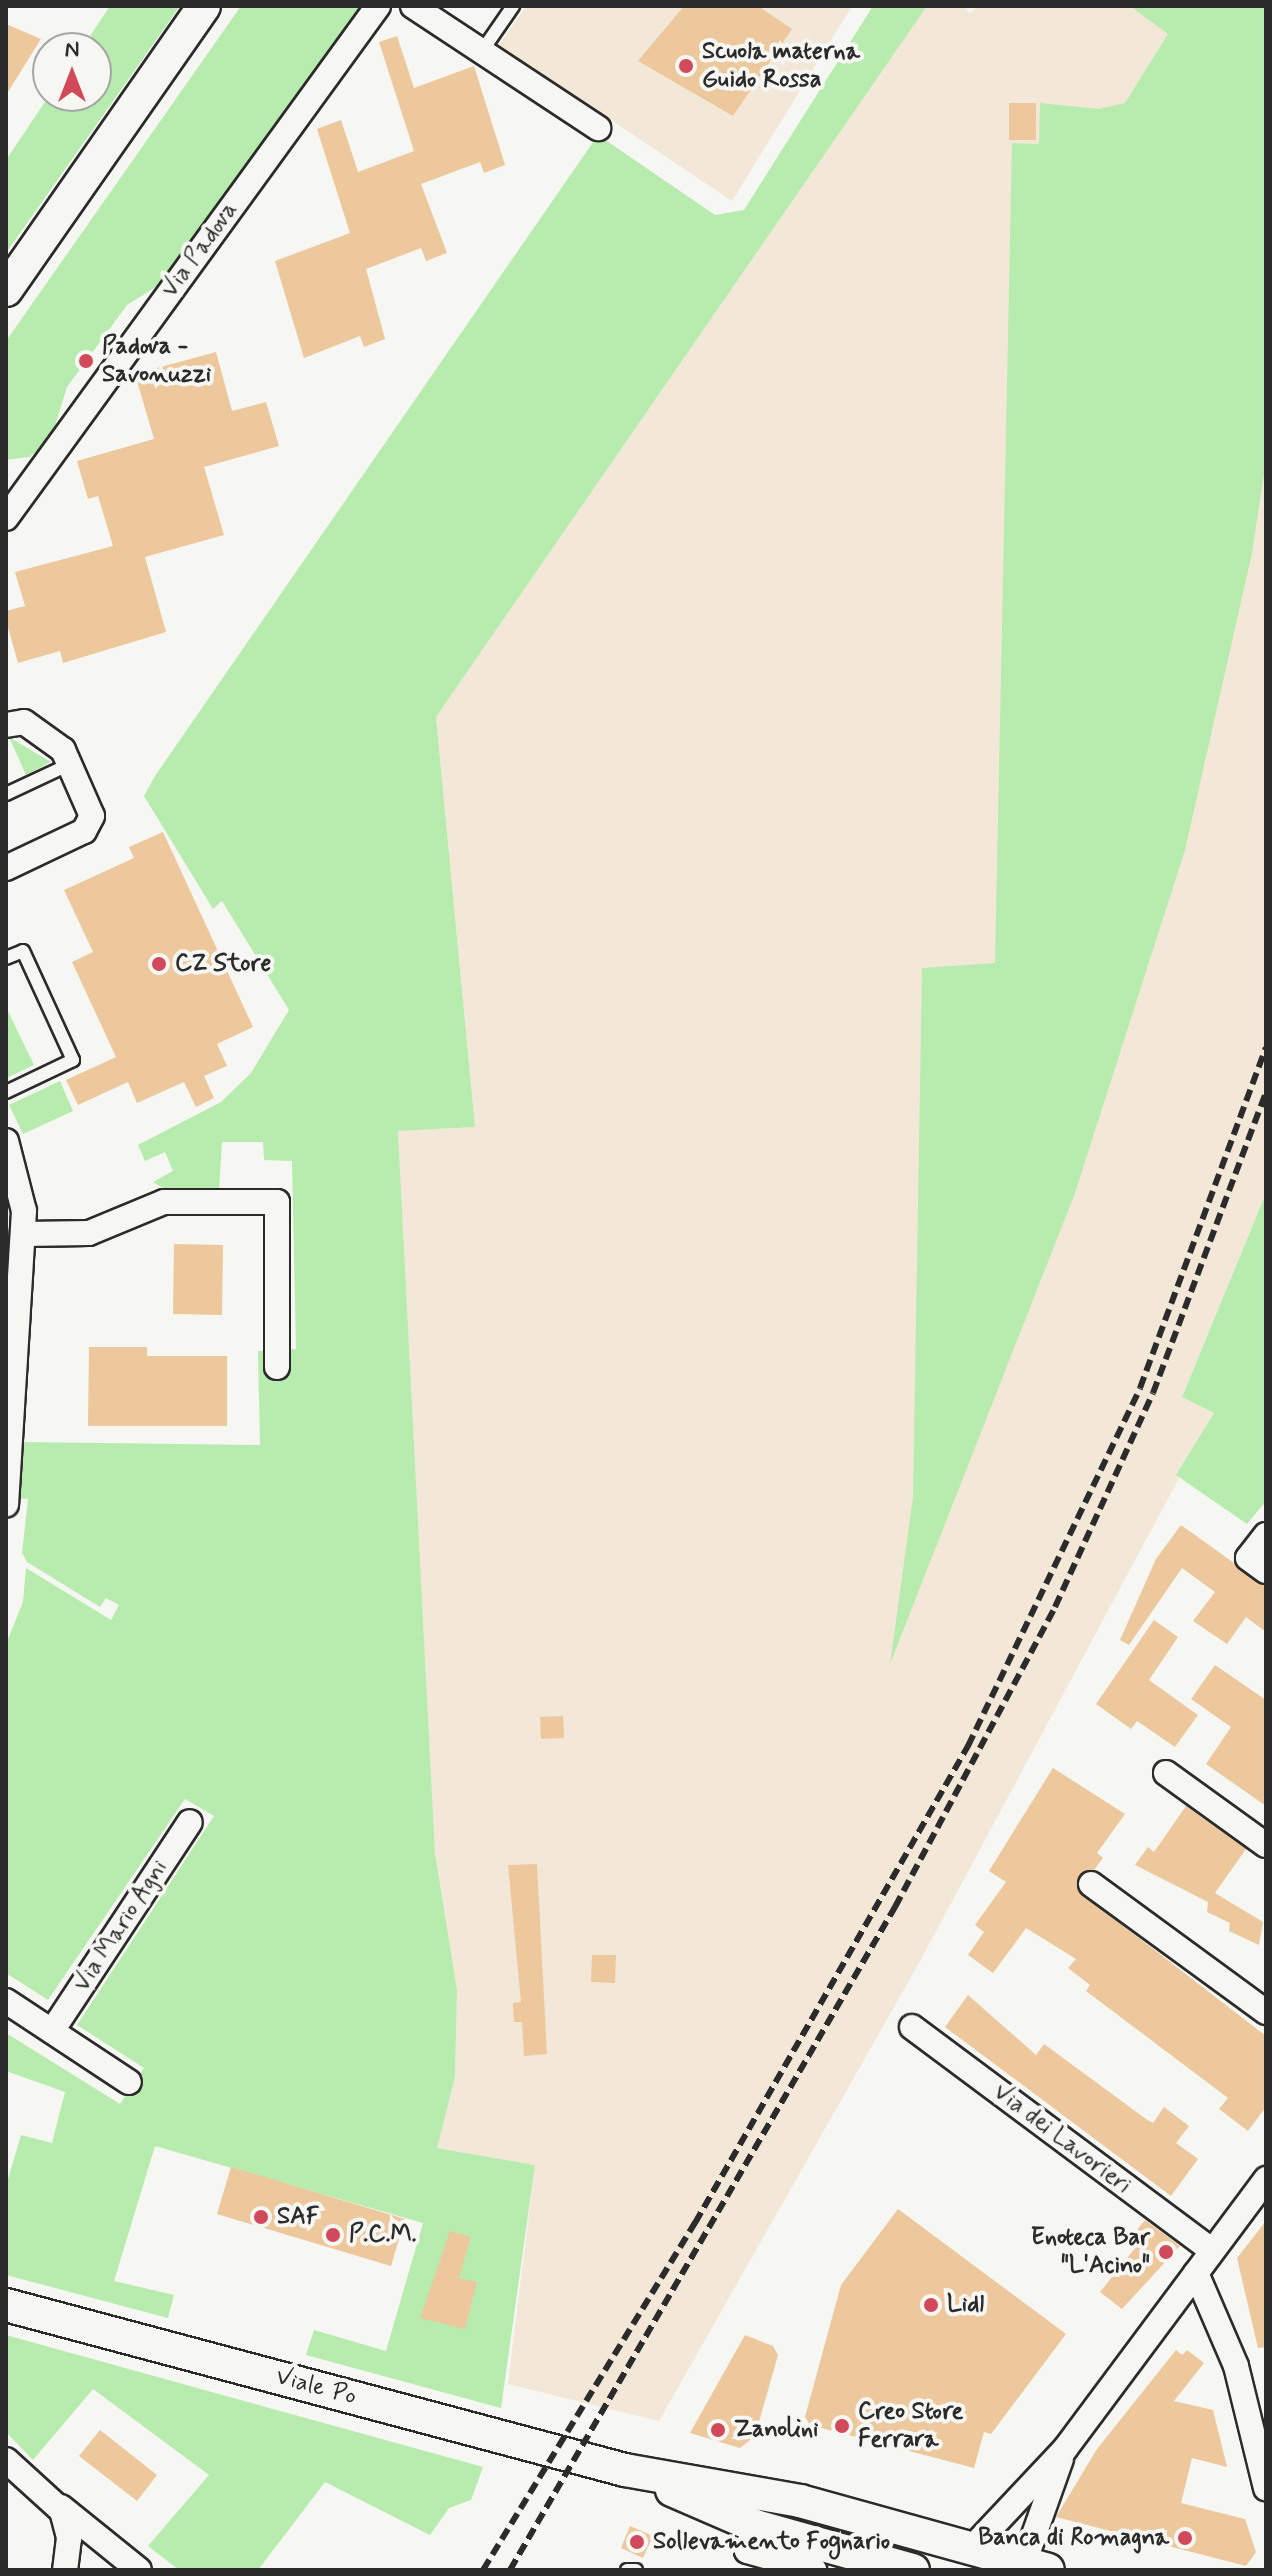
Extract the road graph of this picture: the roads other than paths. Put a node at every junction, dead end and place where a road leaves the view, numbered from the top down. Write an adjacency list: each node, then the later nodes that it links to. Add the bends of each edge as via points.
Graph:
1 (204, 6): 7 (main road)
2 (378, 6): 8 (street, Via Padova)
3 (413, 6): 5 (street)
4 (513, 6): 5 (lane)
5 (482, 51): 6 (street)
6 (598, 128)
7 (6, 290)
8 (15, 489): 9 (street, Via Padova)
9 (6, 518)
10 (12, 719): 11 (street, via 55,743)
11 (70, 764): 12 (lane); 13 (street, via 91,809 89,826)
12 (6, 794)
13 (6, 868)
14 (6, 958): 15 (lane, via 23,951 73,1060)
15 (6, 1092)
16 (6, 1141): 17 (street, via 23,1194)
17 (24, 1234): 18 (street, via 89,1233 164,1202 277,1202); 19 (street)
18 (277, 1367)
19 (7, 1479): 20 (street)
20 (6, 1504)
21 (1266, 1535): 22 (street)
22 (1257, 1564)
23 (1166, 1773): 25 (street)
24 (190, 1822): 30 (street, Via Mario Agni)
25 (1266, 1845)
26 (1091, 1884): 28 (street)
27 (6, 2001): 30 (street)
28 (1266, 2012)
29 (912, 2027): 33 (street, Via dei Lavorieri)
30 (52, 2031): 31 (street)
31 (129, 2082)
32 (1266, 2179): 33 (street)
33 (1212, 2251): 34 (street)
34 (1196, 2273): 36 (street); 39 (street, via 1236,2366)
35 (6, 2305): 38 (main road, Viale Po)
36 (1065, 2449): 42 (street); 43 (street)
37 (6, 2460): 40 (street)
38 (625, 2470): 41 (main road, Viale Po); 42 (main road, Viale Po, via 800,2501)
39 (1266, 2488)
40 (56, 2503): 44 (street, via 68,2529); 45 (street)
41 (755, 2526): 48 (street, via 747,2551); 49 (main road, Viale Po)
42 (971, 2549): 43 (main road, Viale Po)
43 (1032, 2568)
44 (65, 2570)
45 (139, 2570)
46 (627, 2570): 47 (lane)
47 (636, 2570)
48 (814, 2570)
49 (913, 2570)

